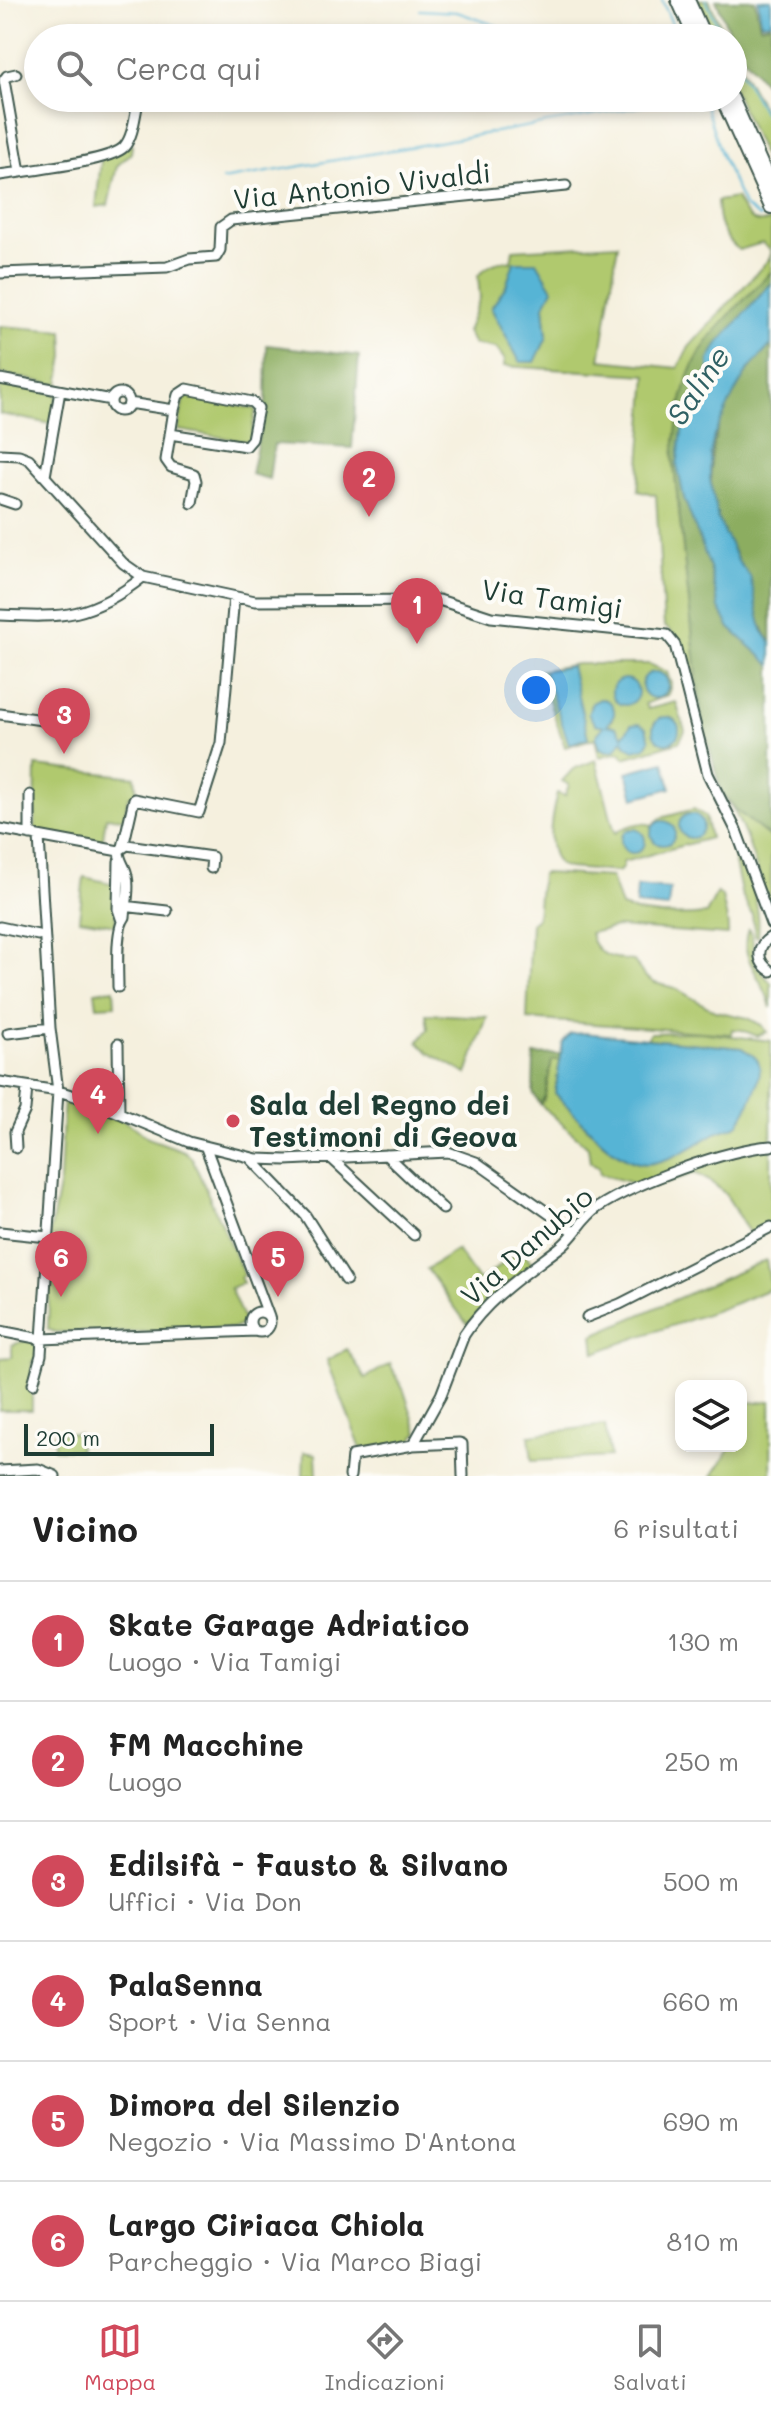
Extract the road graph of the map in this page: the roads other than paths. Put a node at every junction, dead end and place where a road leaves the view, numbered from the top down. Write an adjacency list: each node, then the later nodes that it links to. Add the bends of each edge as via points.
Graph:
1 (678, 0): 3 (highway)
2 (688, 0): 4 (highway)
3 (689, 24)
4 (699, 24)
5 (16, 74): 9 (street, via 4,81)
6 (136, 112): 9 (street, via 129,138 119,151)
7 (729, 112): 12 (highway)
8 (738, 112): 12 (highway)
9 (20, 172): 10 (street)
10 (0, 175)
11 (566, 186): 14 (street, Via Antonio Vivaldi, via 231,220 221,227 216,257 167,267)
12 (768, 187): 13 (highway)
13 (771, 207)
14 (0, 273)
15 (0, 379): 16 (street)
16 (60, 391): 17 (street, via 111,400 121,392 129,403); 20 (street)
17 (174, 410): 18 (street); 18 (street, via 178,395 187,389 252,402 258,410 246,446)
18 (170, 434): 22 (street, via 166,462 194,474)
19 (0, 454): 20 (street, Via Tamigi, via 27,457)
20 (45, 476): 24 (street, Via Tamigi, via 123,563)
21 (0, 499): 23 (street)
22 (192, 503)
23 (15, 504)
24 (143, 577): 25 (street, Via Tamigi); 26 (street, via 83,613)
25 (234, 597): 32 (street, via 221,743 199,812 134,799); 36 (street, Via Tamigi, via 439,600 491,617 663,634 672,640 708,774 736,830)
26 (0, 615)
27 (0, 714): 28 (street)
28 (49, 721)
29 (30, 795): 31 (street)
30 (0, 829): 31 (street)
31 (35, 836): 32 (street); 43 (street)
32 (120, 853): 33 (street, via 127,845 212,857); 34 (street, via 129,881)
33 (211, 868)
34 (122, 906): 35 (street); 42 (street)
35 (167, 911)
36 (769, 920): 40 (street)
37 (0, 927): 38 (street)
38 (38, 935)
39 (771, 937): 40 (street)
40 (762, 945): 41 (street, via 760,961)
41 (770, 971)
42 (118, 987)
43 (50, 1028): 44 (street); 48 (street)
44 (8, 1033)
45 (118, 1044): 49 (street)
46 (0, 1082): 47 (street)
47 (27, 1087): 48 (street); 51 (street)
48 (58, 1091): 49 (street); 61 (street)
49 (119, 1113): 52 (street)
50 (771, 1146): 59 (street, Via Danubio, via 671,1172 598,1208)
51 (16, 1148)
52 (206, 1148): 54 (street); 63 (street)
53 (386, 1155): 55 (street); 56 (street); 59 (street, via 448,1152 476,1162)
54 (250, 1158): 55 (street); 62 (street, via 305,1215)
55 (331, 1158): 60 (street)
56 (443, 1209)
57 (771, 1227): 65 (street)
58 (0, 1232): 61 (street)
59 (575, 1232): 70 (street, Via Danubio, via 472,1322)
60 (414, 1235)
61 (48, 1237): 68 (street)
62 (346, 1280)
63 (258, 1288): 64 (street); 66 (street)
64 (269, 1317): 66 (street, via 262,1311); 66 (street, via 263,1331)
65 (587, 1317)
66 (253, 1323): 68 (street, via 236,1332)
67 (0, 1331): 68 (street)
68 (41, 1339): 69 (street)
69 (33, 1384)
70 (413, 1445): 73 (street, via 352,1456); 74 (street, via 462,1444)
71 (0, 1471): 72 (street, via 38,1469)
72 (55, 1476)
73 (350, 1476)
74 (463, 1476)

